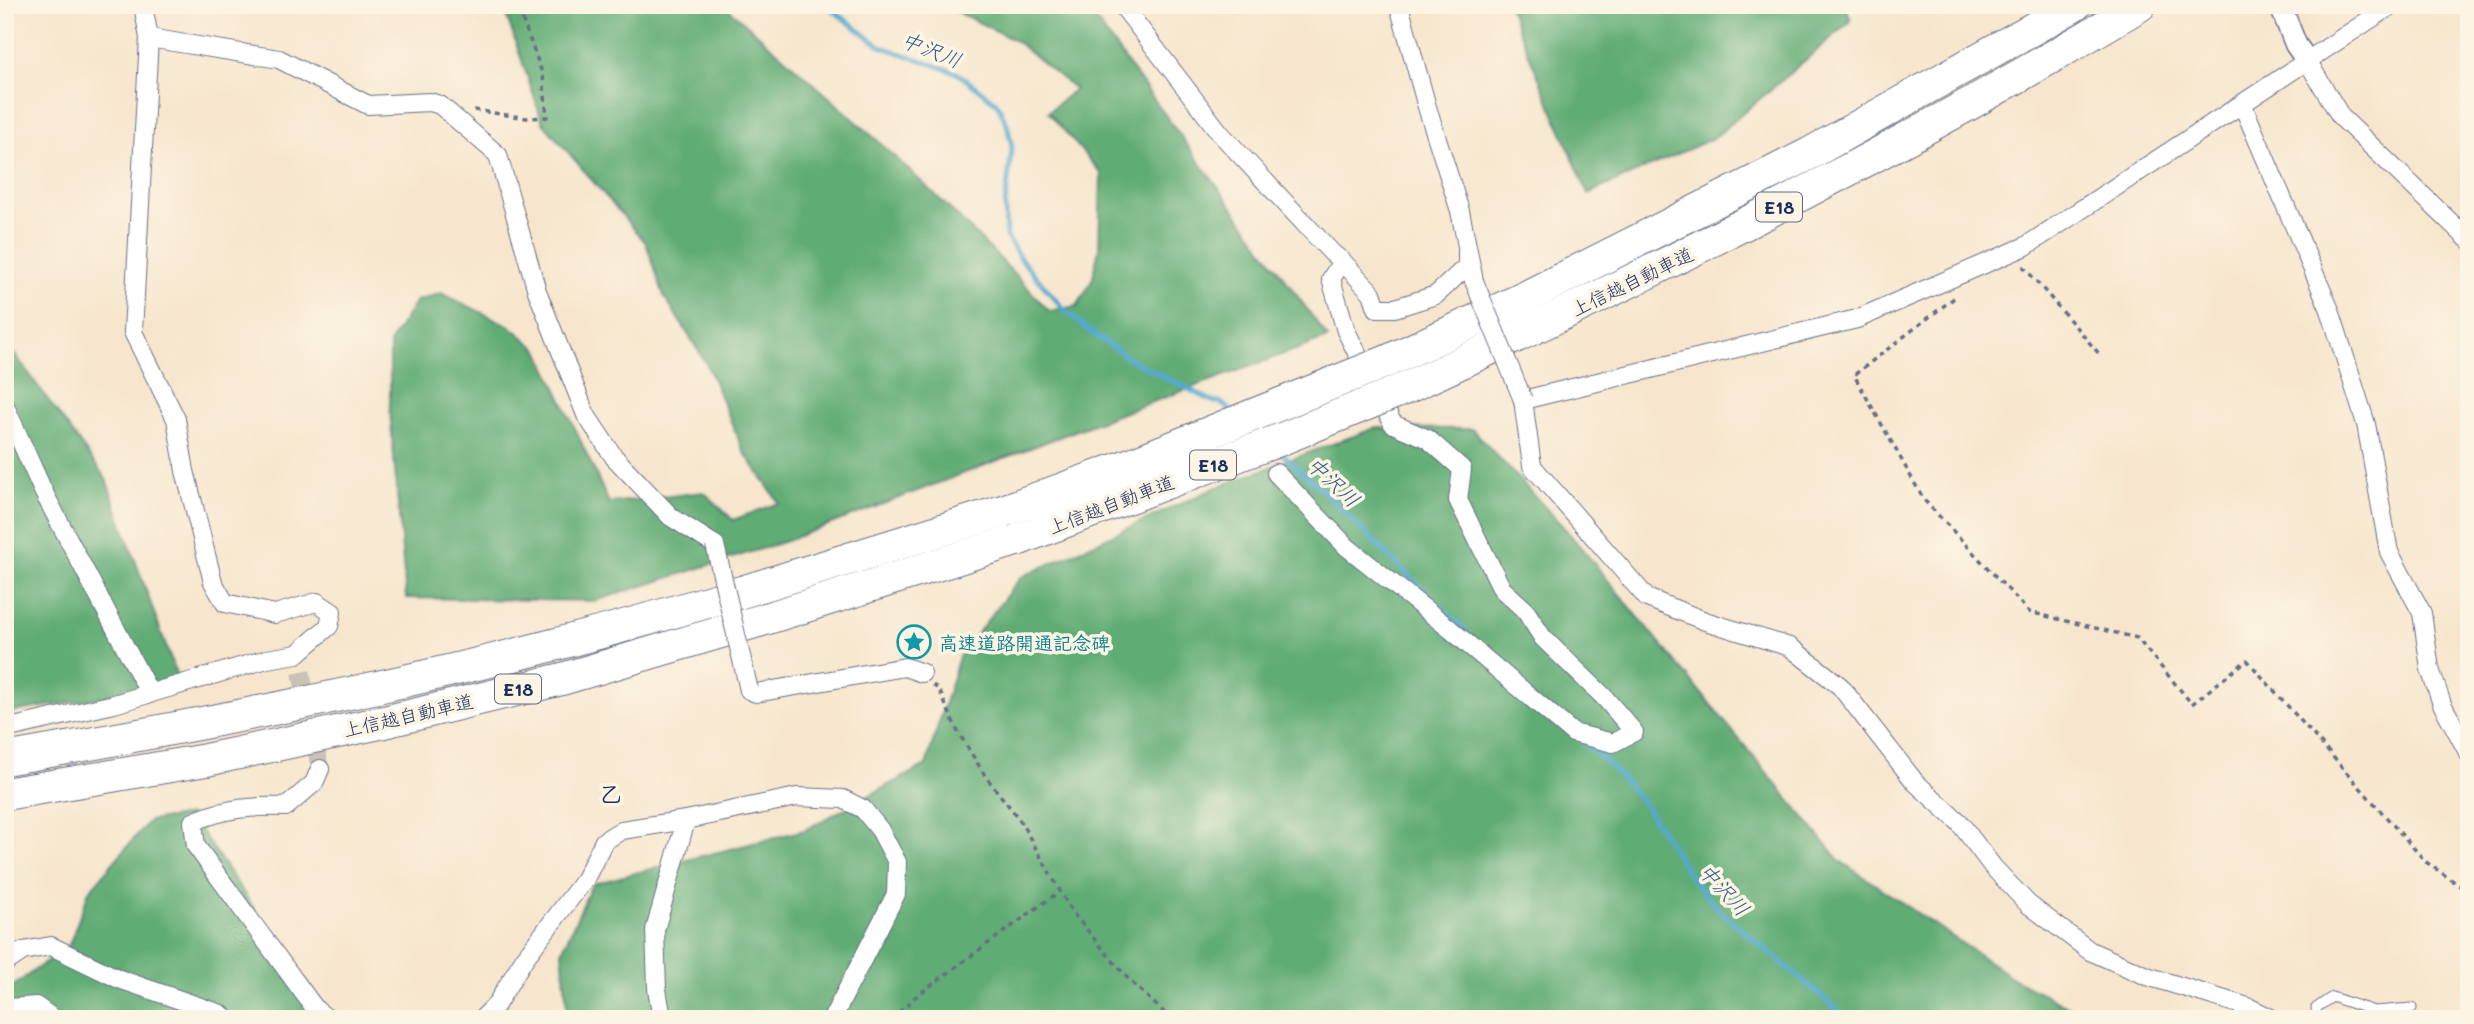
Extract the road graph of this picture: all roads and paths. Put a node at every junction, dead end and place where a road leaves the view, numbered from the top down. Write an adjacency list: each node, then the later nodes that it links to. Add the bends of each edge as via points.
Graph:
1 (143, 5): 9 (street)
2 (517, 5): 11 (path, via 543,75 547,117)
3 (1122, 5): 16 (street, via 1220,133)
4 (1395, 5): 13 (street, via 1400,9)
5 (2075, 5): 26 (highway, 上信越自動車道 / E18, bridge, via 1809,155 1524,298 1391,360 1003,511 555,645 201,725)
6 (2140, 5): 28 (highway, 上信越自動車道 / E18, bridge, via 1830,181 1650,272 1406,388 1019,538 562,679 206,760)
7 (2280, 5): 10 (street)
8 (2392, 5): 10 (street)
9 (149, 38): 11 (street, via 279,59 368,105); 23 (street, via 133,332 176,419 213,582 225,603 275,614 317,601 332,611 329,626 299,663 267,659)
10 (2302, 54): 12 (street); 14 (street, via 2341,117)
11 (440, 105): 22 (street, bridge, via 498,155 537,290 586,415 614,457 671,517 715,545 749,690 755,693 905,667)
12 (2243, 106): 15 (street); 25 (street, via 2330,310 2366,424 2389,552 2422,613 2430,669)
13 (1460, 211): 16 (street, via 1467,266 1436,295 1395,308 1377,308 1372,293); 19 (street, bridge, via 1474,281)
14 (2469, 240)
15 (2012, 253): 18 (path); 19 (street, via 1857,318)
16 (1342, 261): 21 (street, via 1331,279 1346,331 1393,424 1428,439 1462,469 1458,500 1502,589 1634,732 1613,743 1573,733 1347,547)
17 (1959, 293): 31 (path, via 1854,375 1924,500 2029,612 2137,638 2192,704 2246,660 2426,862)
18 (2101, 356)
19 (1523, 400): 43 (street, via 1532,466 1647,598 1800,654 1840,686 1915,782 1959,822 2028,904 2090,951 2147,976)
20 (5, 405): 23 (street, via 44,494)
21 (1276, 473)
22 (922, 673): 30 (path, via 939,690 958,732 1019,819)
23 (150, 694): 24 (street)
24 (5, 729)
25 (2469, 754)
26 (5, 759)
27 (320, 769): 37 (street, via 314,783 286,807 249,806 193,822 196,846 316,1010)
28 (5, 794)
29 (686, 820): 38 (street, via 622,830 604,841 585,879); 39 (street, via 655,930); 40 (street, via 797,797 843,799 863,809 880,830 897,862 896,894)
30 (1060, 891): 41 (path, via 915,997); 42 (path, via 1129,980)
31 (2469, 892)
32 (5, 963): 36 (street, via 23,951 51,946 119,979)
33 (5, 1005): 35 (street, via 36,1006)
34 (2412, 1007): 44 (lane, via 2374,1011 2332,997 2316,1008)
35 (54, 1019)
36 (225, 1019)
37 (328, 1019)
38 (482, 1019)
39 (662, 1019)
40 (832, 1019)
41 (892, 1019)
42 (1171, 1019)
43 (2273, 1019)
44 (2317, 1019)

